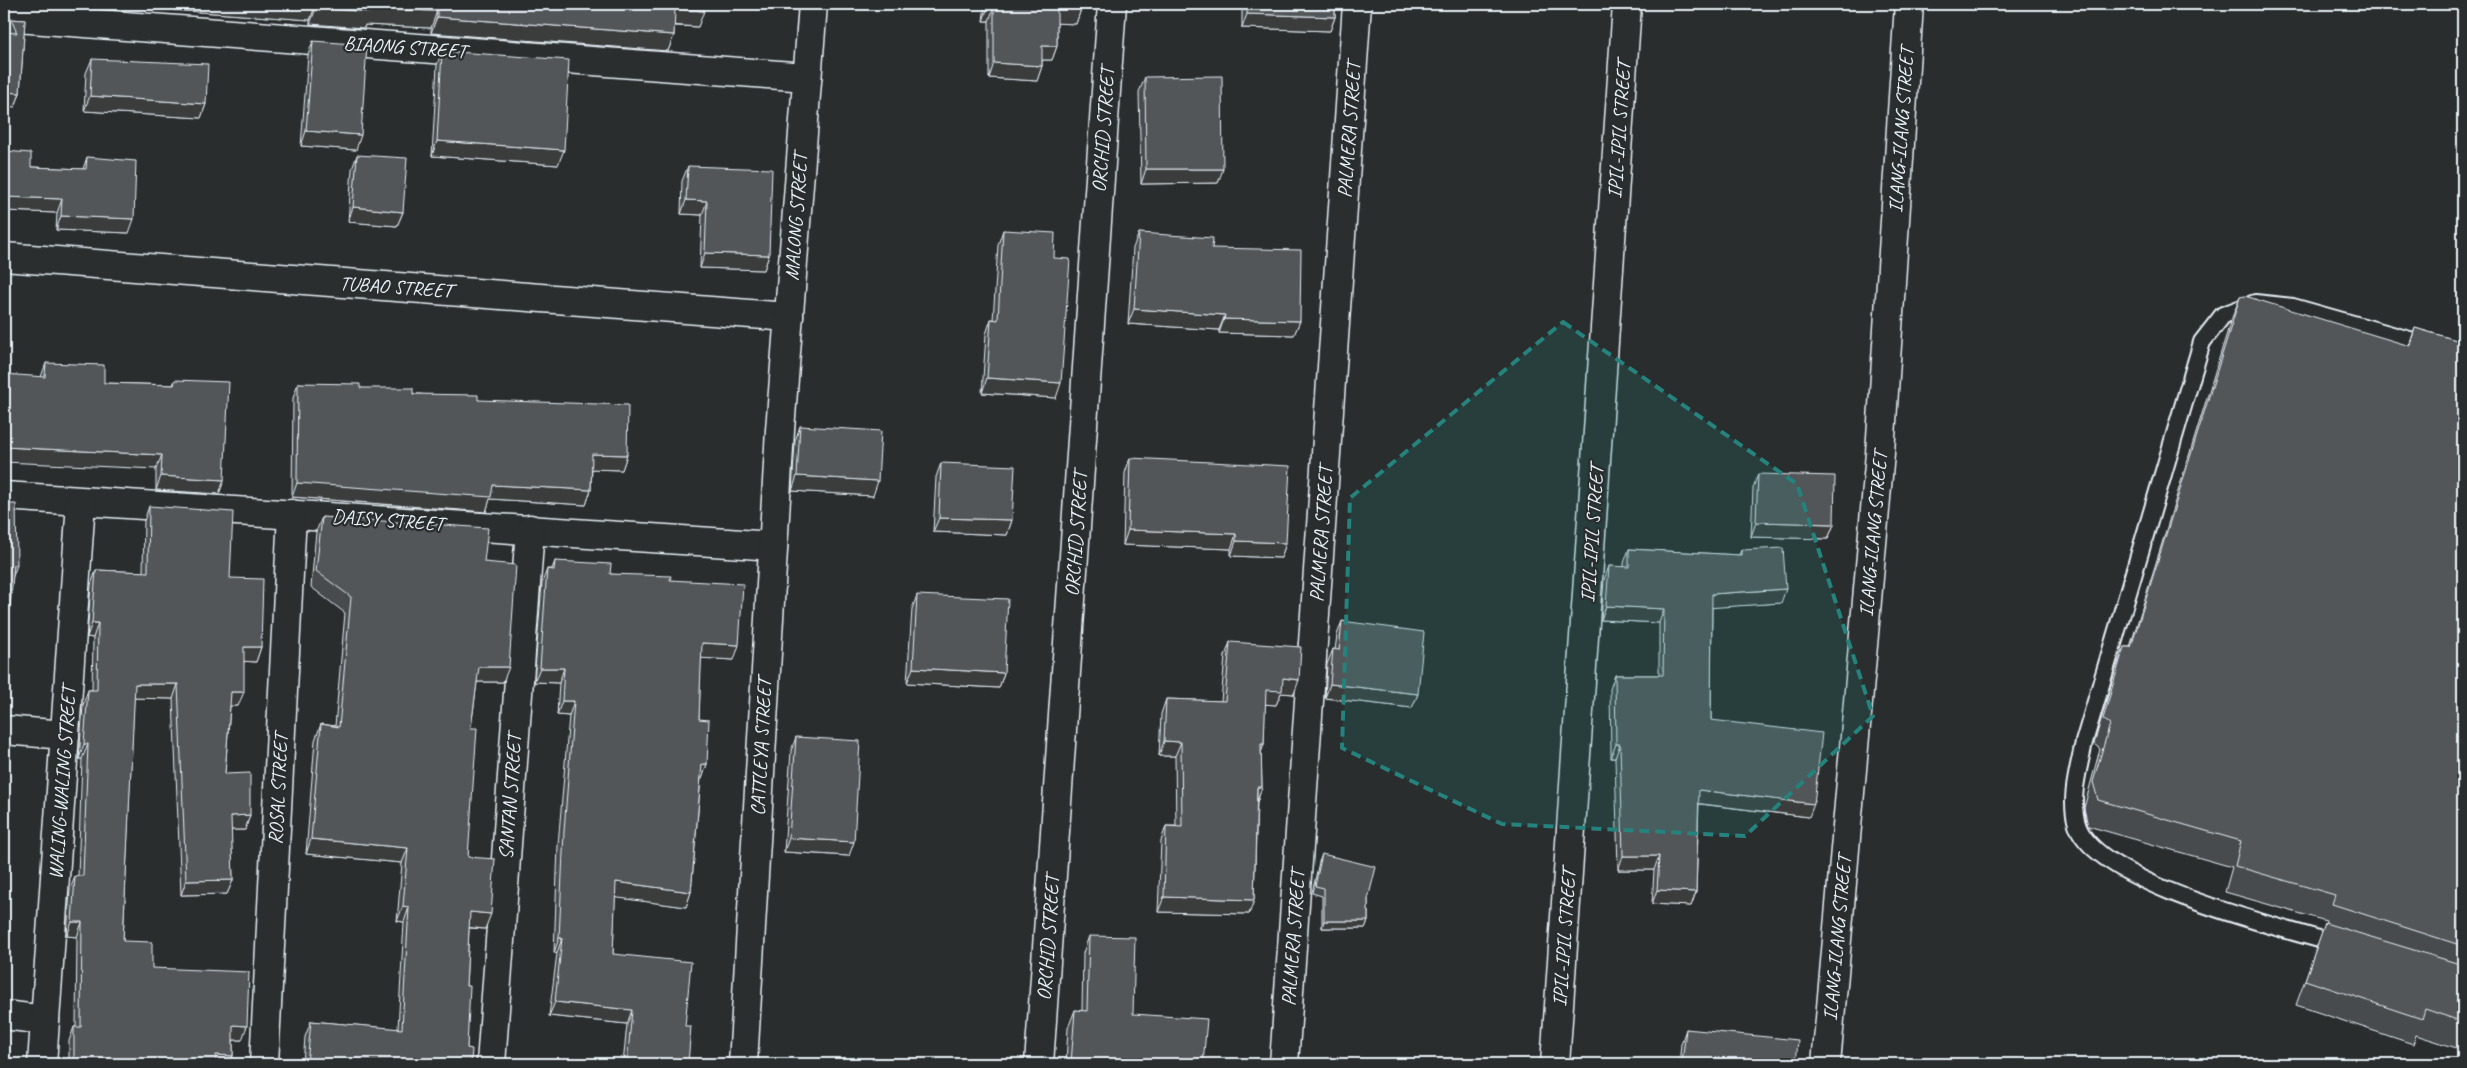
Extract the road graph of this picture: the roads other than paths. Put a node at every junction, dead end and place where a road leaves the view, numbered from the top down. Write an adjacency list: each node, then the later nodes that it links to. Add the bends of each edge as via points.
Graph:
1 (813, 4): 7 (street, MALONG STREET)
2 (1112, 4): 26 (street, ORCHID STREET)
3 (1357, 4): 27 (street, PALMERA STREET)
4 (1627, 4): 28 (street, IPIL-IPIL STREET)
5 (1909, 4): 29 (street, ILANG-ILANG STREET, via 1880,453)
6 (4, 17): 7 (street, BIAONG STREET)
7 (807, 76): 9 (street, MALONG STREET)
8 (4, 257): 9 (street, TUBAO STREET)
9 (789, 317): 11 (street, MALONG STREET)
10 (2463, 355): 19 (lane, via 2293,307 2255,303 2222,315 2202,342 2087,732 2079,770 2073,806 2077,825 2094,848 2124,869 2181,897)
11 (780, 430): 16 (street, CATTLEYA STREET)
12 (4, 496): 13 (street, DAISY STREET)
13 (82, 502): 14 (street, DAISY STREET); 18 (street, WALING-WALING STREET)
14 (292, 514): 15 (street, DAISY STREET); 23 (street, ROSAL STREET)
15 (530, 529): 16 (street, DAISY STREET); 24 (street, SANTAN STREET)
16 (773, 546): 25 (street, CATTLEYA STREET)
17 (4, 730): 18 (street)
18 (65, 735): 21 (street, WALING-WALING STREET)
19 (2360, 951)
20 (4, 1015): 21 (street)
21 (45, 1020): 22 (street, WALING-WALING STREET)
22 (42, 1064)
23 (264, 1064)
24 (491, 1064)
25 (743, 1064)
26 (1039, 1064)
27 (1284, 1064)
28 (1555, 1064)
29 (1826, 1064)

